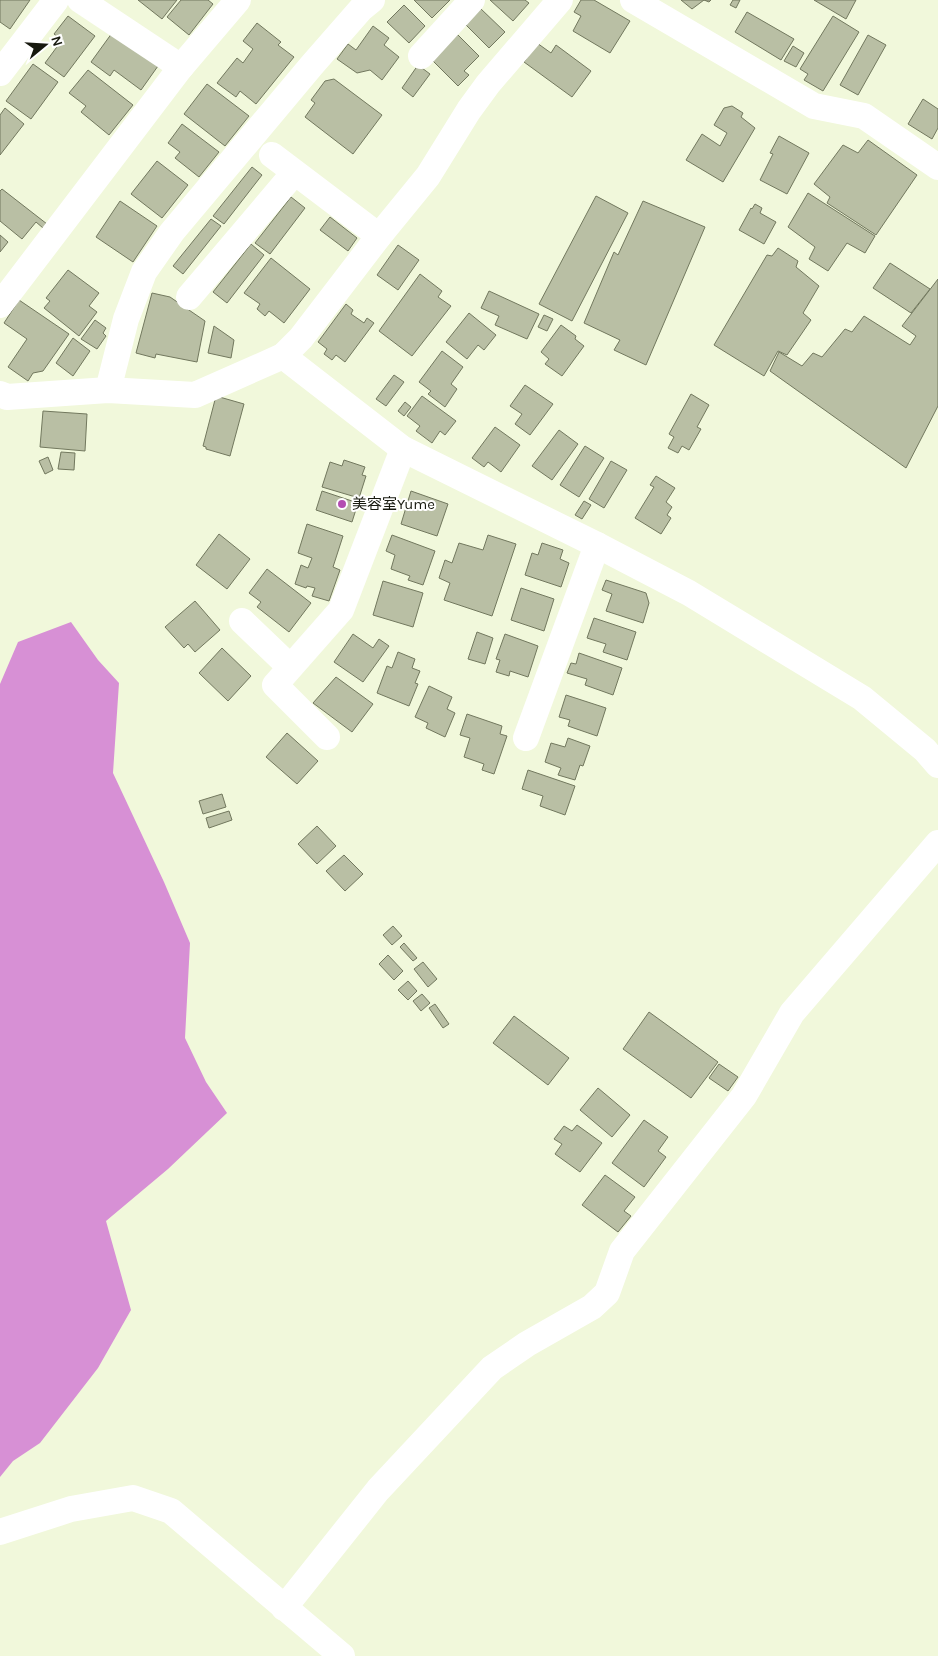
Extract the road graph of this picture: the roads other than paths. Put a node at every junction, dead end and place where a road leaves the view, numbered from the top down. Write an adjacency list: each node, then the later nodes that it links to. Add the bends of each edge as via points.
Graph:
1 (56, 0): 10 (street)
2 (80, 0): 9 (street)
3 (238, 0): 9 (street)
4 (372, 0): 18 (street, via 312,65 172,232 144,272 126,318)
5 (472, 0): 8 (street)
6 (560, 0): 14 (street, via 488,84 428,176)
7 (633, 0): 12 (street, via 814,106 864,116)
8 (422, 56)
9 (181, 67): 16 (street)
10 (0, 73)
11 (272, 155): 13 (street)
12 (938, 167)
13 (294, 173): 14 (street); 15 (street)
14 (379, 236): 17 (street, via 301,338)
15 (188, 297)
16 (0, 305)
17 (283, 356): 18 (street, via 195,395); 20 (street)
18 (108, 390): 19 (street, via 7,397)
19 (0, 394)
20 (403, 449): 21 (street); 23 (street, via 341,610)
21 (597, 545): 25 (street); 26 (street, via 689,593 862,698 925,750)
22 (242, 621): 23 (street)
23 (290, 666): 24 (street, via 274,685)
24 (327, 737)
25 (526, 738)
26 (938, 765)
27 (938, 843): 29 (street, via 792,1013 744,1096 622,1251 607,1293 592,1307 492,1368 378,1490)
28 (0, 1532): 29 (street, via 71,1509 133,1498 171,1511)
29 (284, 1608): 30 (street)
30 (342, 1656)

